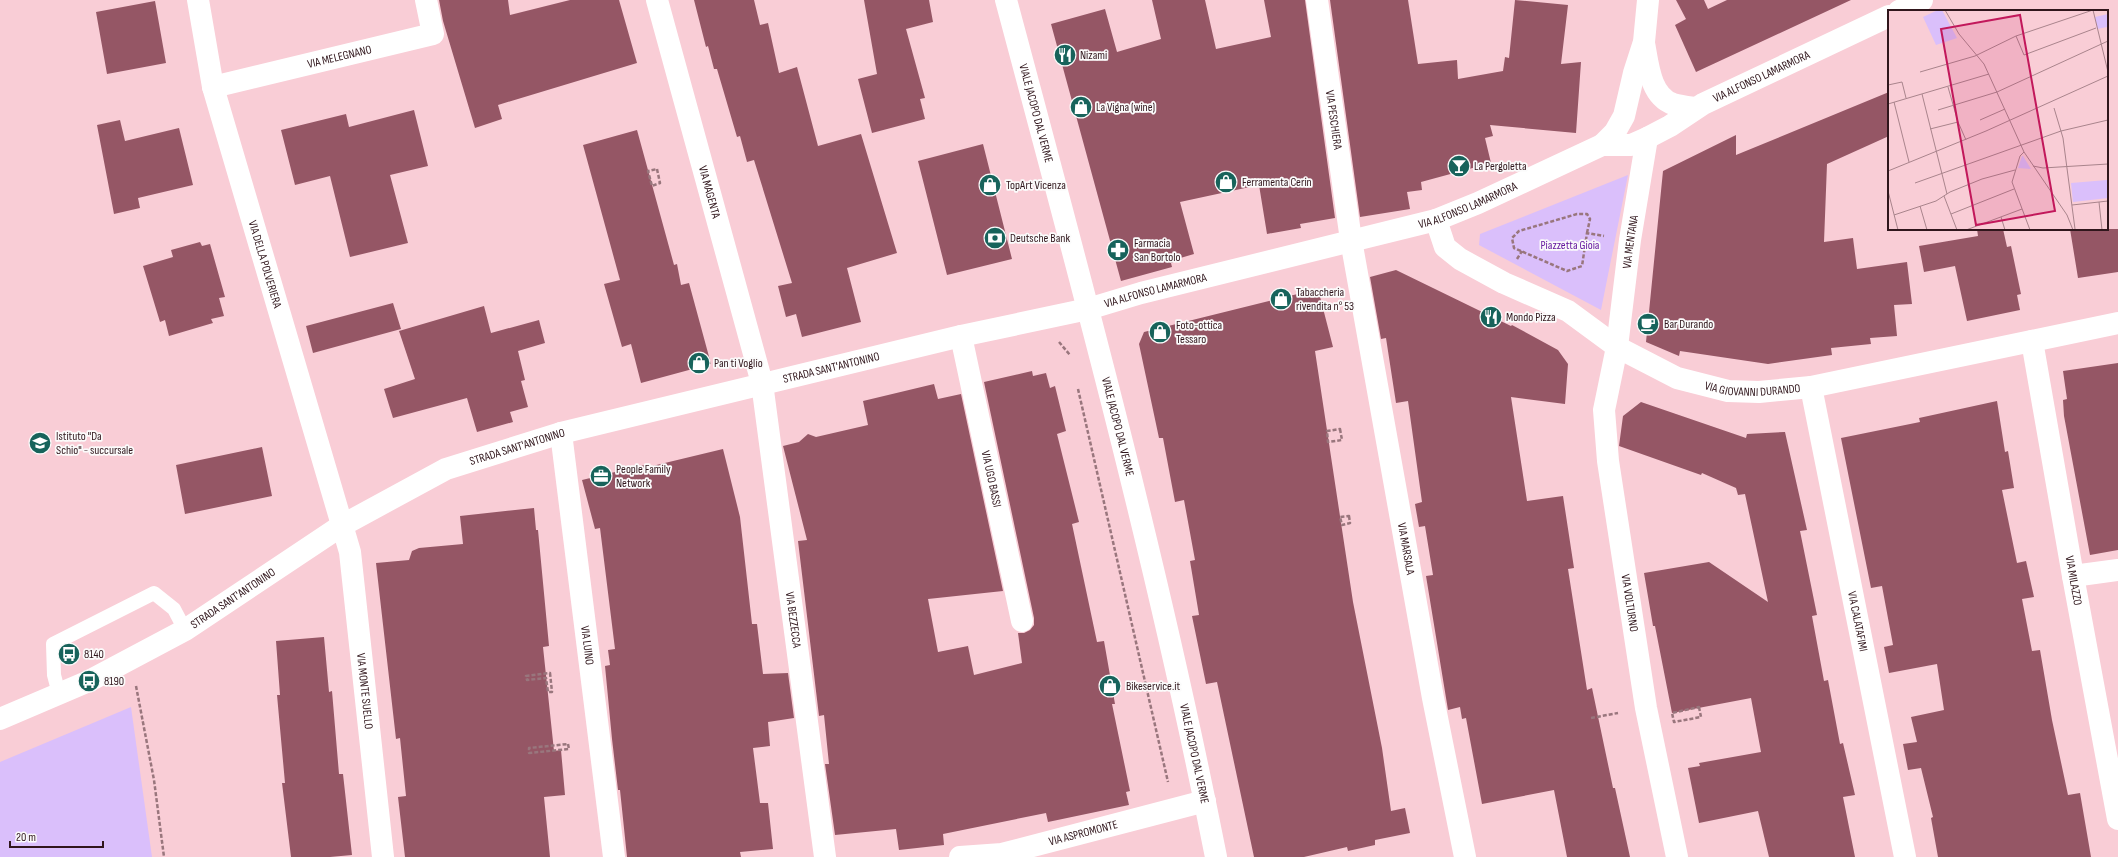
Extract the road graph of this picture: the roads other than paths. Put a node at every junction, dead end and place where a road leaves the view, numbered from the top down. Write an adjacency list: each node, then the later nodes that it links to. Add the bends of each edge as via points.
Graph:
1 (198, 0): 11 (street, VIA DELLA POLVERIERA)
2 (426, 0): 11 (street, VIA MELEGNANO, via 433,34)
3 (657, 0): 22 (street, VIA MAGENTA)
4 (1006, 0): 17 (street, VIALE JACOPO DAL VERME)
5 (1317, 0): 16 (street, VIA PESCHIERA)
6 (1648, 0): 10 (street)
7 (1922, 0): 8 (street)
8 (1901, 10)
9 (1888, 16): 12 (street, VIA ALFONSO LAMARMORA)
10 (1644, 42): 12 (street, via 1650,72 1659,94 1672,103); 14 (street, via 1624,116 1615,132)
11 (213, 87): 25 (street, VIA DELLA POLVERIERA)
12 (1695, 108): 13 (street, VIA ALFONSO LAMARMORA, via 1670,126)
13 (1647, 138): 14 (street, VIA ALFONSO LAMARMORA, via 1631,145); 21 (street, VIA MENTANA, via 1630,240)
14 (1602, 145): 15 (street, VIA ALFONSO LAMARMORA)
15 (1436, 220): 16 (street, VIA ALFONSO LAMARMORA); 21 (street, VIA GIOVANNI DURANDO, via 1445,247 1460,259 1568,311)
16 (1351, 240): 17 (street, VIA ALFONSO LAMARMORA, via 1141,293); 40 (street, VIA MARSALA, via 1433,698)
17 (1088, 309): 19 (street, STRADA SANT'ANTONINO); 32 (street, VIALE JACOPO DAL VERME, via 1156,578)
18 (2118, 323): 20 (street, VIA GIOVANNI DURANDO)
19 (961, 336): 22 (street, STRADA SANT'ANTONINO); 28 (street, VIA UGO BASSI)
20 (2032, 341): 23 (street, VIA GIOVANNI DURANDO); 27 (street, VIA MILAZZO)
21 (1617, 347): 23 (street, VIA GIOVANNI DURANDO, via 1677,378 1728,391 1759,392); 41 (street, VIA VOLTURNO, via 1604,410 1608,461 1646,708)
22 (762, 383): 24 (street, STRADA SANT'ANTONINO); 37 (street, VIA BEZZECCA)
23 (1811, 386): 42 (street, VIA CALATAFIMI)
24 (561, 433): 25 (street, STRADA SANT'ANTONINO, via 446,469); 36 (street, VIA LUINO)
25 (341, 526): 29 (street, STRADA SANT'ANTONINO); 35 (street, VIA MONTE SUELLO, via 350,552)
26 (2118, 570): 27 (street)
27 (2073, 576): 33 (street, VIA MILAZZO)
28 (1022, 621)
29 (185, 630): 30 (street, STRADA SANT'ANTONINO); 30 (lane, via 174,609 154,593 52,644 54,675)
30 (60, 694): 31 (street, STRADA SANT'ANTONINO)
31 (0, 719)
32 (1205, 801): 34 (street, VIA ASPROMONTE); 39 (street, VIALE JACOPO DAL VERME)
33 (2118, 819)
34 (1002, 855): 38 (street, VIA ASPROMONTE)
35 (384, 857)
36 (614, 857)
37 (824, 857)
38 (960, 857)
39 (1216, 857)
40 (1465, 857)
41 (1677, 857)
42 (1905, 857)

